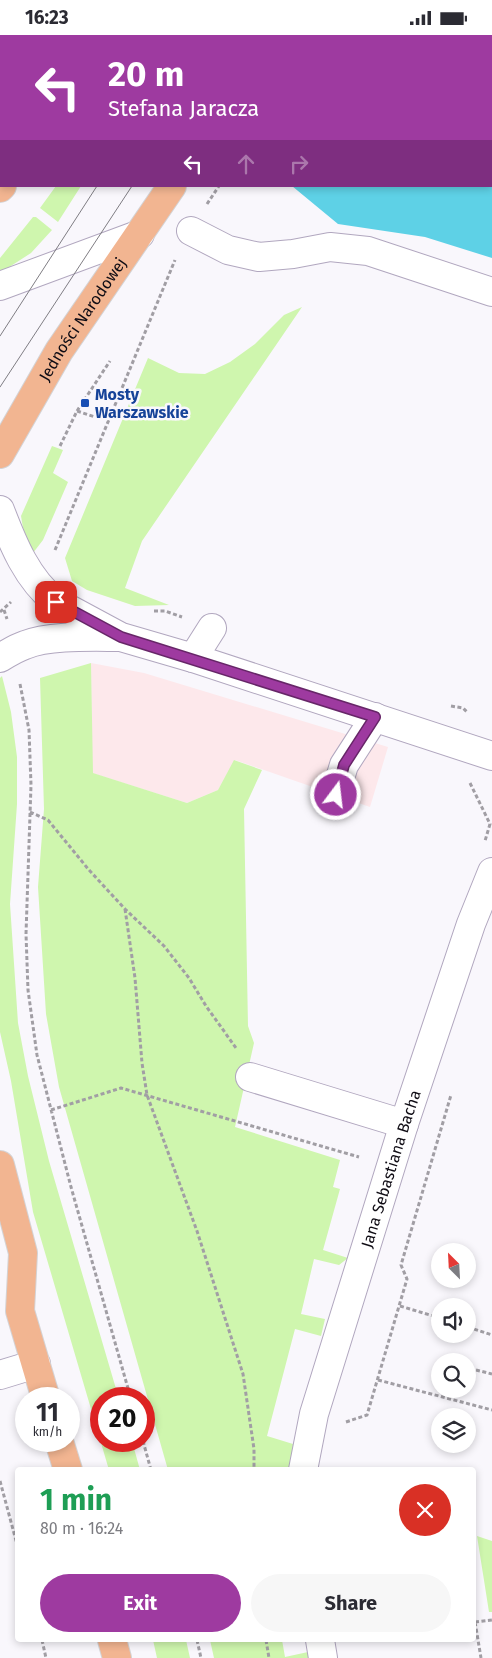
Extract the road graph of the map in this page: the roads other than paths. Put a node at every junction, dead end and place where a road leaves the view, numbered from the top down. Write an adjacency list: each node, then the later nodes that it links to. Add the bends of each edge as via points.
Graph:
1 (170, 188): 3 (main road, Jedności Narodowej)
2 (191, 231): 5 (street, via 228,250 258,257 330,247 368,251)
3 (140, 234): 4 (street); 6 (main road, Jedności Narodowej, via 59,351)
4 (0, 286)
5 (492, 292)
6 (0, 454)
7 (0, 510): 9 (street, via 29,573 47,595)
8 (212, 628): 10 (street)
9 (121, 637): 10 (street); 11 (street, via 78,637 26,644)
10 (194, 658): 12 (street)
11 (9, 666)
12 (375, 717): 13 (street); 14 (street, via 344,765)
13 (492, 756)
14 (336, 795)
15 (492, 873): 17 (street, Jana Sebastiana Bacha, via 471,924)
16 (250, 1077): 17 (street)
17 (404, 1124): 26 (street, Jana Sebastiana Bacha, via 314,1414)
18 (0, 1165): 20 (main road, via 23,1253)
19 (0, 1286): 20 (main road)
20 (20, 1311): 21 (main road)
21 (36, 1364): 22 (street); 23 (main road)
22 (0, 1375)
23 (43, 1387)
24 (62, 1452): 25 (main road)
25 (67, 1467)
26 (304, 1467)
27 (112, 1642): 29 (main road)
28 (320, 1642): 30 (street)
29 (116, 1658)
30 (323, 1658)

